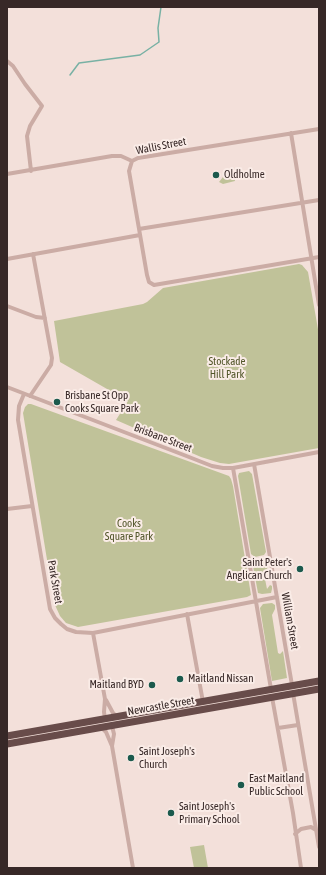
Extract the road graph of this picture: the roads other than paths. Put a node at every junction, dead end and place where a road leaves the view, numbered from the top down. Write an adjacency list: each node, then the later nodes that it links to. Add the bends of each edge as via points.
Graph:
1 (7, 61): 5 (street, via 42,106 27,136)
2 (319, 129): 3 (street, Wallis Street)
3 (291, 133): 4 (street, Wallis Street); 8 (street)
4 (132, 161): 5 (street, Wallis Street, via 121,156 112,156); 9 (street, via 130,171)
5 (32, 171): 6 (street, Wallis Street)
6 (7, 174)
7 (319, 200): 8 (street)
8 (303, 203): 9 (street); 13 (street)
9 (139, 228): 10 (street)
10 (140, 235): 11 (street); 13 (street, via 147,275 154,285)
11 (33, 254): 14 (street); 17 (street)
12 (319, 256): 13 (street)
13 (312, 258): 16 (street)
14 (7, 259)
15 (7, 306): 17 (street)
16 (319, 306)
17 (45, 318): 20 (street, via 51,365)
18 (7, 387): 19 (street, Brisbane Street)
19 (24, 394): 20 (street, Brisbane Street); 24 (street, Park Street, via 19,406 18,420)
20 (30, 396): 23 (street, Brisbane Street, via 212,466)
21 (319, 452): 22 (street, Brisbane Street)
22 (254, 464): 23 (street, Brisbane Street); 26 (street, William Street)
23 (234, 468): 27 (street)
24 (32, 506): 25 (street); 29 (street, Park Street, via 50,609 55,618 67,629)
25 (7, 509)
26 (277, 597): 27 (street, Park Street); 31 (street, William Street)
27 (256, 601): 28 (street, Park Street); 32 (street)
28 (187, 614): 29 (street, Park Street); 37 (street)
29 (93, 633): 36 (street)
30 (319, 681): 31 (highway, Newcastle Street)
31 (292, 685): 32 (highway, Newcastle Street)
32 (271, 689): 37 (highway, Newcastle Street)
33 (319, 689): 34 (highway, Newcastle Street)
34 (293, 693): 35 (highway, Newcastle Street); 42 (street)
35 (272, 697): 41 (highway, Newcastle Street); 45 (street)
36 (105, 699): 38 (street); 39 (street)
37 (203, 702): 38 (highway, Newcastle Street)
38 (118, 717): 39 (highway, Newcastle Street)
39 (105, 719): 40 (highway, Newcastle Street); 41 (highway)
40 (88, 722): 43 (highway); 46 (highway, Newcastle Street)
41 (130, 723): 43 (highway, Newcastle Street)
42 (298, 725): 45 (street); 49 (street)
43 (112, 726): 44 (highway, Newcastle Street); 48 (street)
44 (102, 728): 47 (highway, Newcastle Street); 48 (street)
45 (278, 728): 50 (street)
46 (7, 736)
47 (7, 744)
48 (112, 746): 52 (street)
49 (316, 830): 50 (street, via 310,827); 51 (street)
50 (295, 834): 53 (street)
51 (319, 847)
52 (133, 868)
53 (301, 868)

